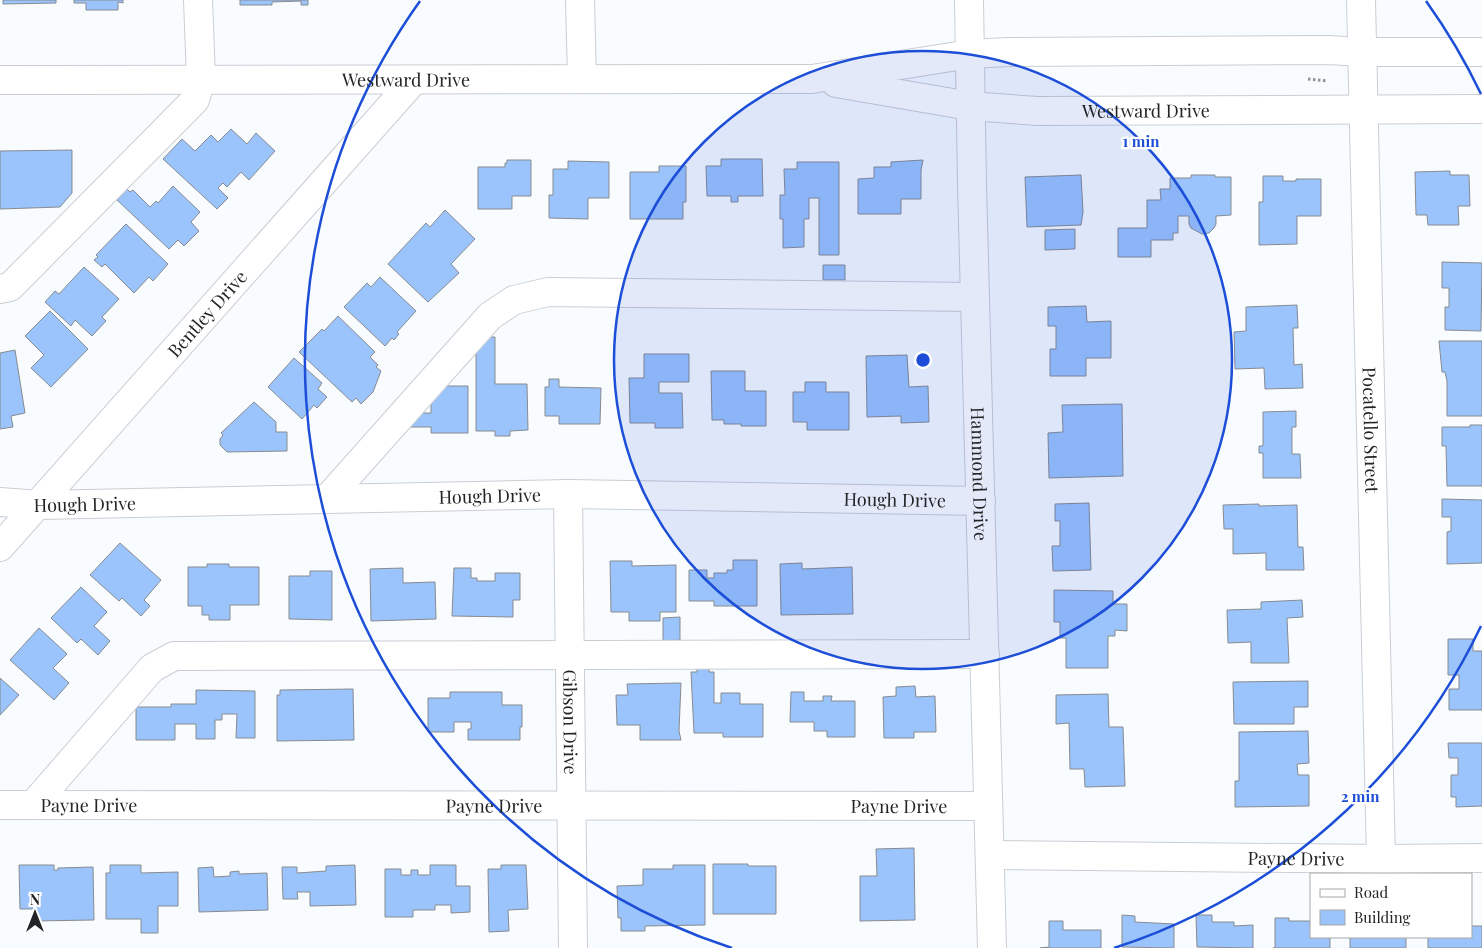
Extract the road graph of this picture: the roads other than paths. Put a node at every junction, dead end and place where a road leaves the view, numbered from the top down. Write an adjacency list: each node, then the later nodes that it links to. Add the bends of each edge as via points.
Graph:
1 (198, 0): 8 (street)
2 (580, 0): 9 (street)
3 (969, 0): 7 (street, Hammond Drive)
4 (1361, 0): 5 (street, Pocatello Street)
5 (1362, 52): 6 (street, Westward Drive); 7 (street, Westward Drive, via 1031,51); 14 (street, Pocatello Street)
6 (1482, 52)
7 (970, 54): 10 (street, Westward Drive); 13 (street, Hammond Drive)
8 (201, 79): 11 (street, Westward Drive); 12 (street, Westward Drive); 16 (street, via 195,100 10,287)
9 (582, 79): 10 (street, Westward Drive); 12 (street, Westward Drive)
10 (812, 79): 13 (street, Westward Drive)
11 (0, 80)
12 (414, 80): 22 (street, Bentley Drive)
13 (970, 106): 14 (street, Westward Drive, via 1038,111); 17 (street, Hammond Drive)
14 (1363, 109): 15 (street, Westward Drive); 32 (street, Pocatello Street)
15 (1482, 109)
16 (0, 289)
17 (975, 297): 19 (street, via 548,292 514,300 490,316); 20 (street, Hammond Drive)
18 (568, 494): 19 (street, Hough Drive); 20 (street, Hough Drive); 25 (street, Gibson Drive)
19 (327, 499): 22 (street, Hough Drive)
20 (981, 501): 24 (street, Hammond Drive)
21 (0, 502): 22 (street, Hough Drive)
22 (39, 504): 23 (street, Bentley Drive)
23 (0, 547)
24 (985, 654): 25 (street); 29 (street, Hammond Drive)
25 (570, 656): 27 (street, via 174,656 152,668); 28 (street, Gibson Drive)
26 (0, 804): 27 (street, Payne Drive)
27 (33, 805): 28 (street, Payne Drive)
28 (571, 806): 29 (street, Payne Drive); 33 (street, Gibson Drive)
29 (988, 806): 30 (street, Hammond Drive)
30 (990, 855): 32 (street, Payne Drive); 34 (street, Hammond Drive)
31 (1482, 858): 32 (street, Payne Drive)
32 (1381, 859)
33 (573, 948)
34 (992, 948)

